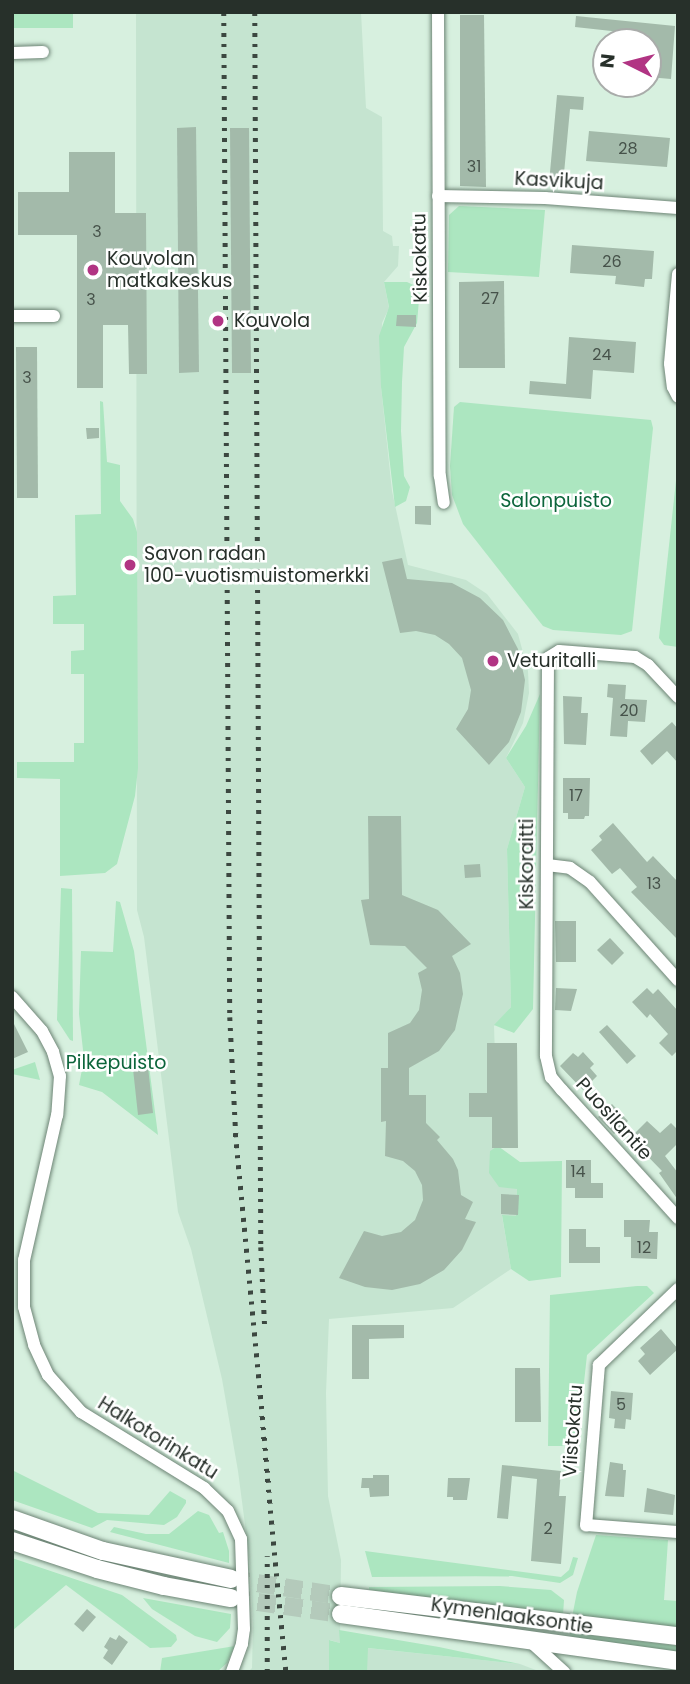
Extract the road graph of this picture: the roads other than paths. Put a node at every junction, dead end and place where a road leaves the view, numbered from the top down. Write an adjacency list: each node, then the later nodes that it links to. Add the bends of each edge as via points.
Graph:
1 (438, 12): 4 (street, Kiskokatu)
2 (43, 51): 3 (street)
3 (12, 53)
4 (438, 196): 5 (street, Kasvikuja); 11 (street, Kiskokatu)
5 (678, 208)
6 (678, 274): 7 (street)
7 (678, 280): 10 (street, via 670,364)
8 (12, 316): 9 (street)
9 (54, 316)
10 (678, 397)
11 (444, 503)
12 (678, 697): 13 (street, Kiskoraitti, via 635,657 553,652 547,667)
13 (547, 865): 14 (street, via 570,868 590,882); 16 (street, Kiskoraitti, via 546,1056)
14 (678, 980)
15 (12, 997): 27 (street, Halkotorinkatu, via 42,1031 60,1076 59,1102 23,1275 26,1317 39,1359 56,1387 81,1412 195,1482 220,1501 238,1529 243,1636)
16 (551, 1077): 17 (street, Puosilantie)
17 (678, 1218)
18 (678, 1289): 20 (street, Viistokatu, via 599,1365 586,1525)
19 (12, 1519): 22 (main road, via 103,1551)
20 (678, 1532)
21 (12, 1541): 23 (main road, via 97,1569)
22 (231, 1579)
23 (231, 1598)
24 (678, 1636): 25 (main road, Kymenlaaksontie, via 341,1605)
25 (528, 1640): 26 (main road, Kymenlaaksontie); 28 (street)
26 (678, 1661)
27 (232, 1672)
28 (564, 1672)

